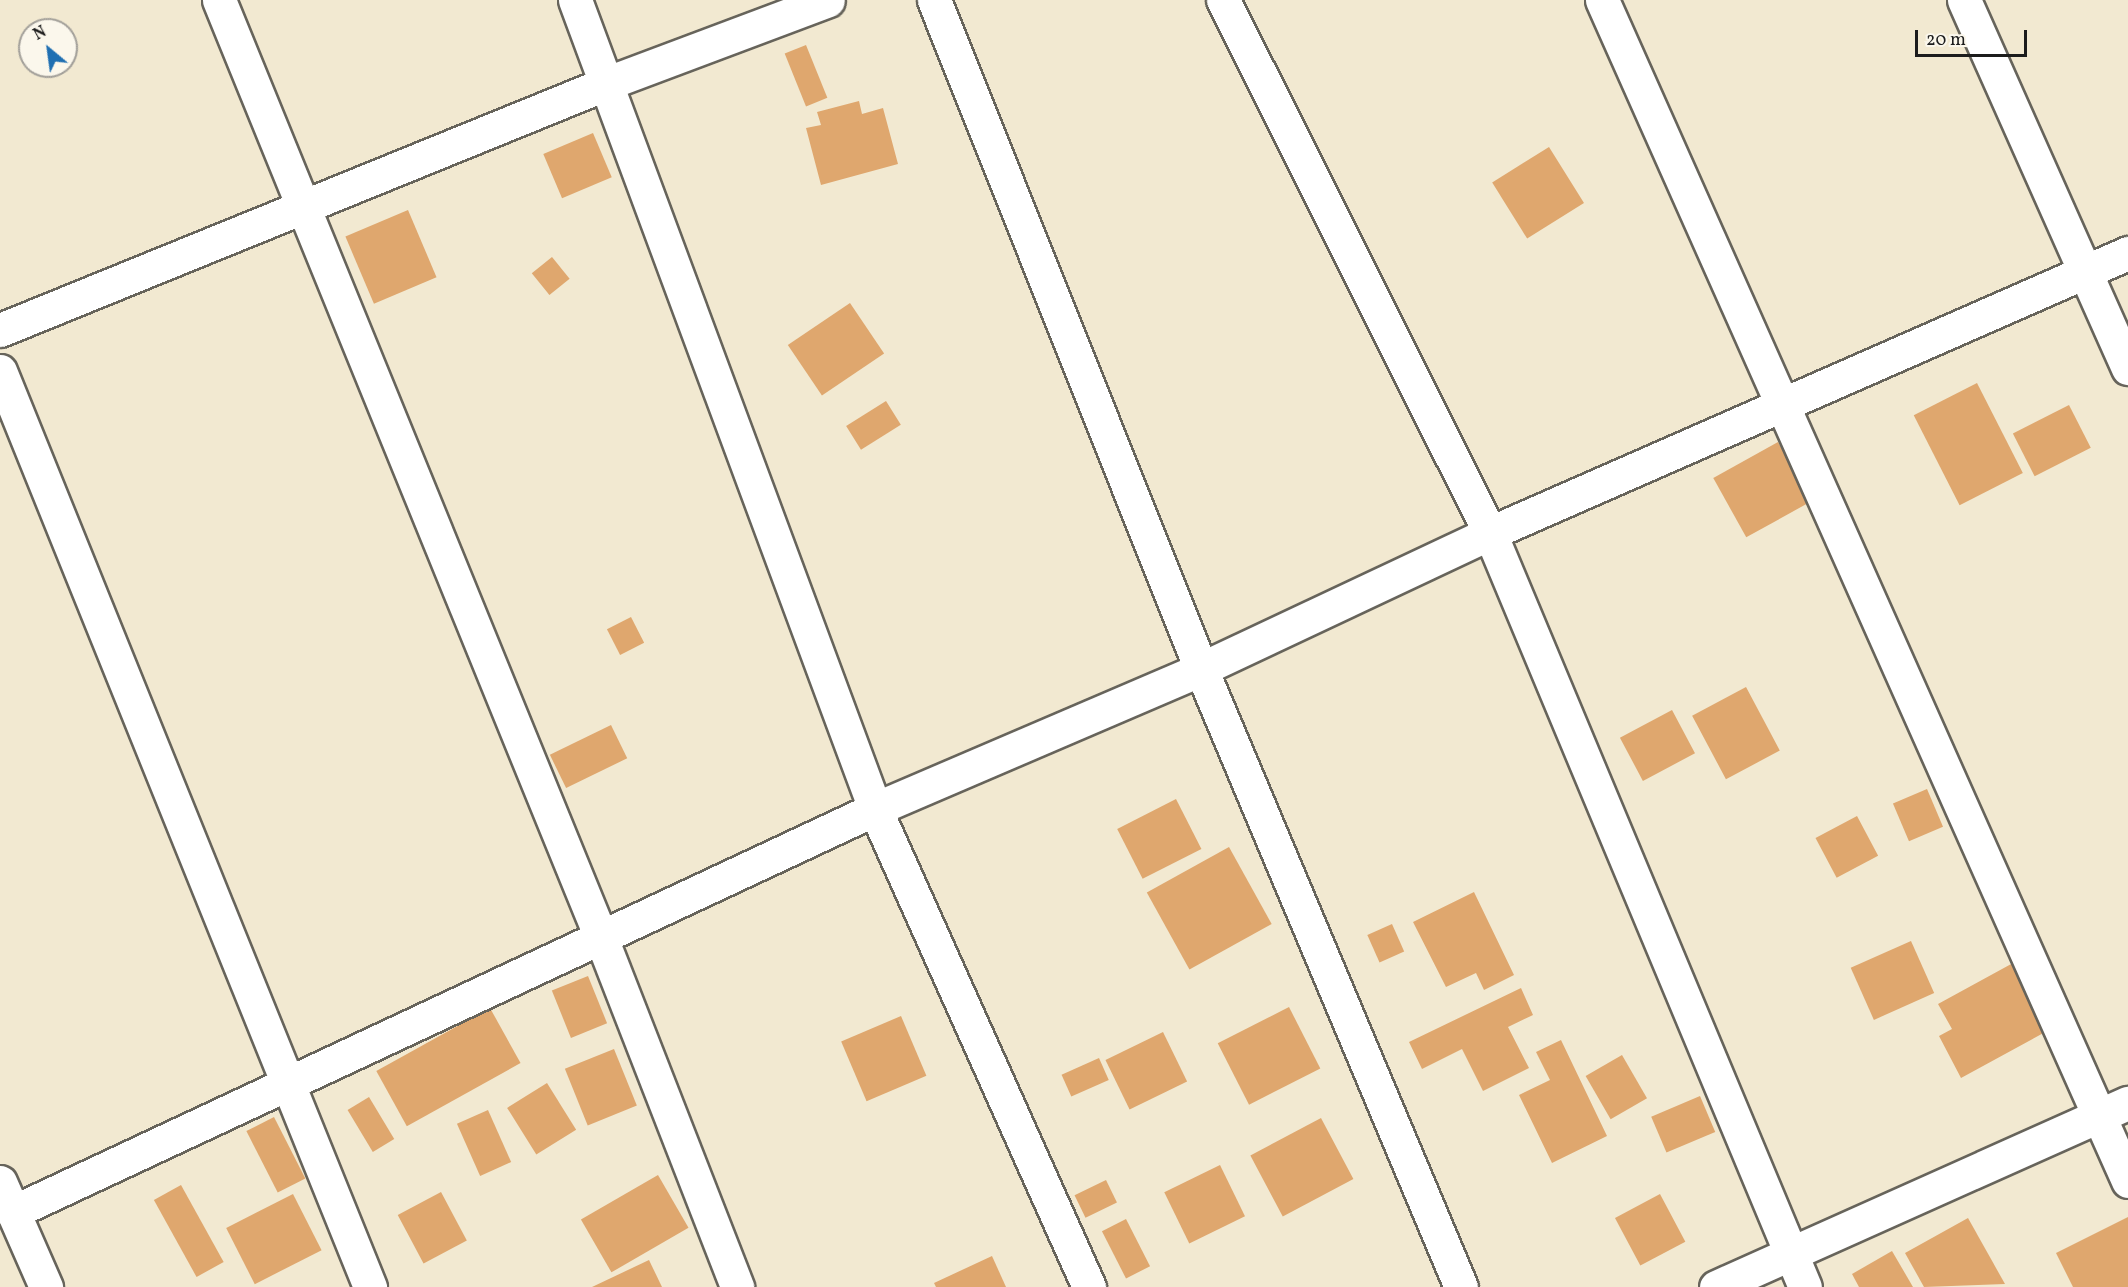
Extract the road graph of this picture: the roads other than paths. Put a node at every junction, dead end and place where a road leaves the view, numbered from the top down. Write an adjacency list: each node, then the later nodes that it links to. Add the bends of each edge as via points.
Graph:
1 (219, 0): 9 (street)
2 (574, 0): 8 (street)
3 (828, 0): 8 (street)
4 (934, 0): 17 (street)
5 (1223, 0): 16 (street)
6 (1602, 0): 15 (street)
7 (1964, 0): 11 (street)
8 (605, 84): 9 (street); 18 (street)
9 (304, 206): 12 (street); 19 (street)
10 (2128, 253): 11 (street)
11 (2086, 271): 13 (street); 15 (street)
12 (0, 330)
13 (2128, 368)
14 (0, 371): 20 (street)
15 (1784, 404): 16 (street); 22 (street)
16 (1490, 533): 17 (street); 26 (street)
17 (1202, 669): 18 (street); 31 (street)
18 (875, 809): 19 (street); 30 (street)
19 (600, 935): 20 (street); 29 (street)
20 (287, 1082): 25 (street); 28 (street)
21 (2128, 1102): 22 (street)
22 (2099, 1116): 23 (street); 26 (street)
23 (2128, 1181)
24 (0, 1182): 25 (street)
25 (13, 1212): 27 (street)
26 (1790, 1254): 32 (street); 33 (street)
27 (45, 1287)
28 (370, 1287)
29 (737, 1287)
30 (1089, 1287)
31 (1461, 1287)
32 (1716, 1287)
33 (1805, 1287)

